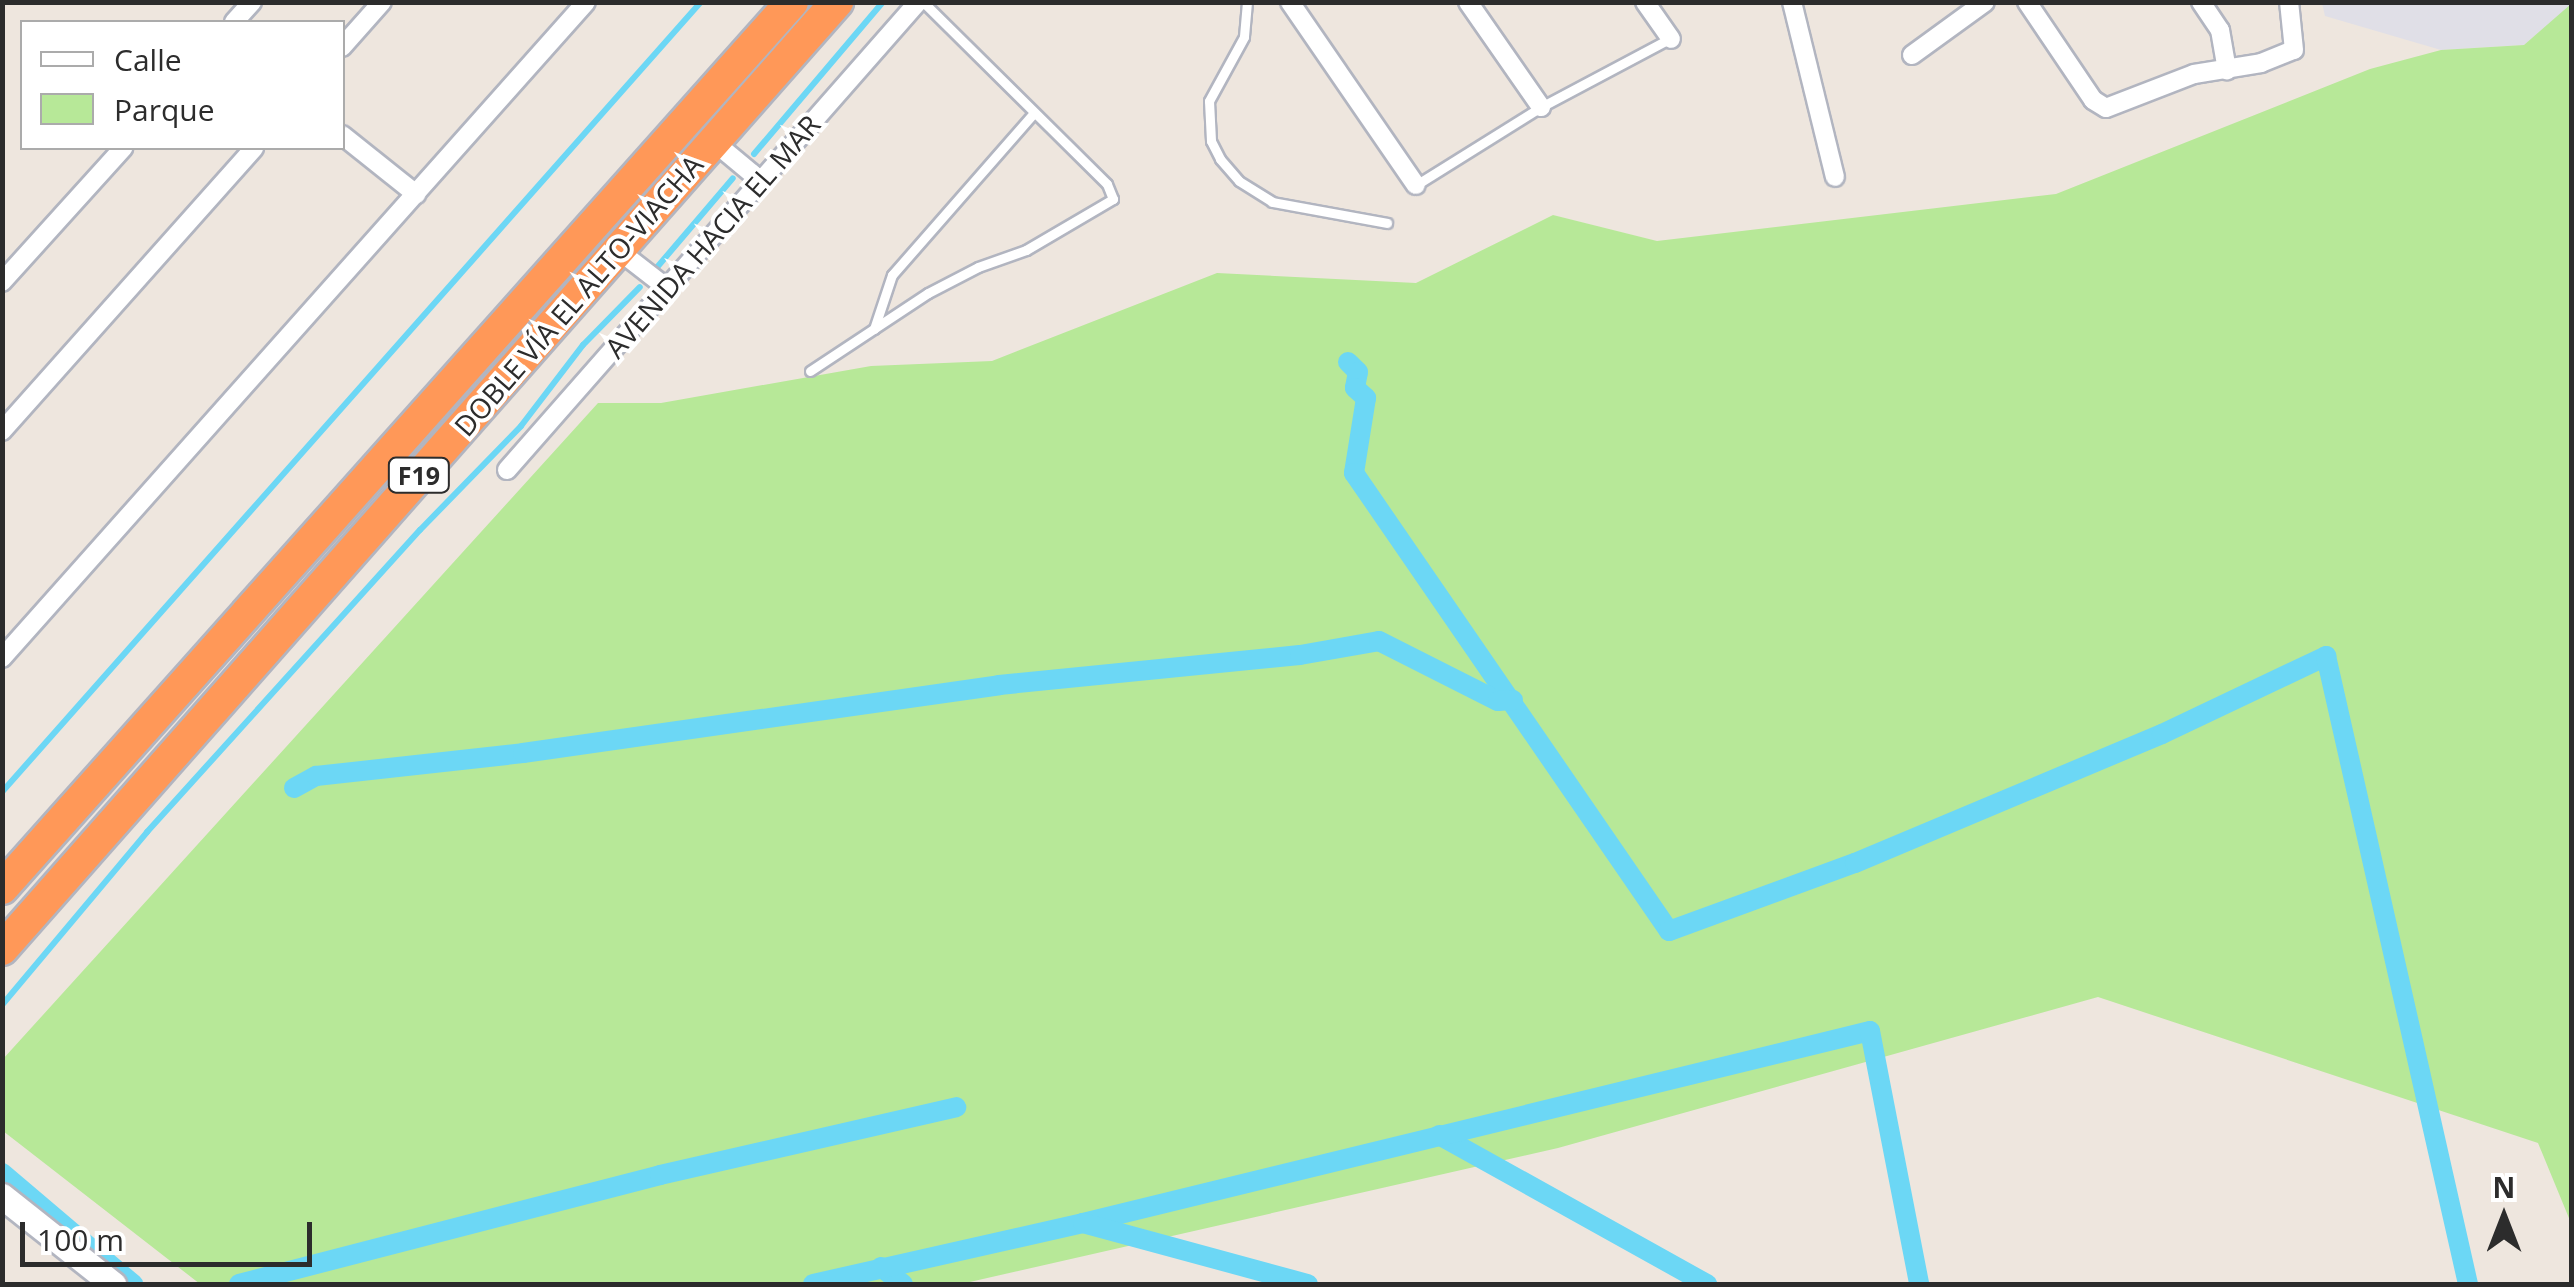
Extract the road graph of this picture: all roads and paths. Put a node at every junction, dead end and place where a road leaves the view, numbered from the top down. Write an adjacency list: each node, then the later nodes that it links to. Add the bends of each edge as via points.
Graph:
1 (382, 2): 16 (street)
2 (586, 2): 28 (street)
3 (792, 2): 38 (highway, DOBLE VÍA EL ALTO-VIACHA / F19)
4 (837, 2): 22 (highway, DOBLE VÍA EL ALTO-VIACHA / F19)
5 (920, 2): 20 (lane); 26 (street, AVENIDA HACIA EL MAR)
6 (1247, 2): 29 (lane, via 1244,37 1209,101 1210,141 1220,159 1238,181 1272,202)
7 (1290, 2): 27 (street)
8 (1468, 2): 19 (street)
9 (1645, 2): 15 (street)
10 (1792, 2): 25 (street)
11 (1985, 2): 17 (street)
12 (2027, 2): 18 (street, via 2093,100 2106,108 2194,74)
13 (2201, 2): 18 (street, via 2220,30)
14 (2290, 2): 18 (street, via 2294,50)
15 (1670, 38): 19 (lane)
16 (345, 44)
17 (1912, 56)
18 (2227, 70)
19 (1541, 107): 27 (lane)
20 (1034, 113): 33 (lane, via 892,275); 33 (lane, via 1113,199 1026,250 928,293)
21 (345, 137): 28 (street)
22 (714, 142): 26 (street); 30 (highway, DOBLE VÍA EL ALTO-VIACHA / F19)
23 (120, 150): 31 (street)
24 (252, 150): 35 (street)
25 (1835, 177)
26 (761, 180): 32 (street, AVENIDA HACIA EL MAR)
27 (1416, 185)
28 (416, 194): 37 (street)
29 (1387, 222)
30 (618, 250): 32 (street); 39 (highway, DOBLE VÍA EL ALTO-VIACHA / F19)
31 (2, 282)
32 (667, 288): 36 (street, AVENIDA HACIA EL MAR)
33 (874, 329): 34 (lane)
34 (810, 371)
35 (2, 431)
36 (507, 470)
37 (2, 658)
38 (2, 888)
39 (2, 949)
40 (2, 1196): 41 (street)
41 (113, 1284)

